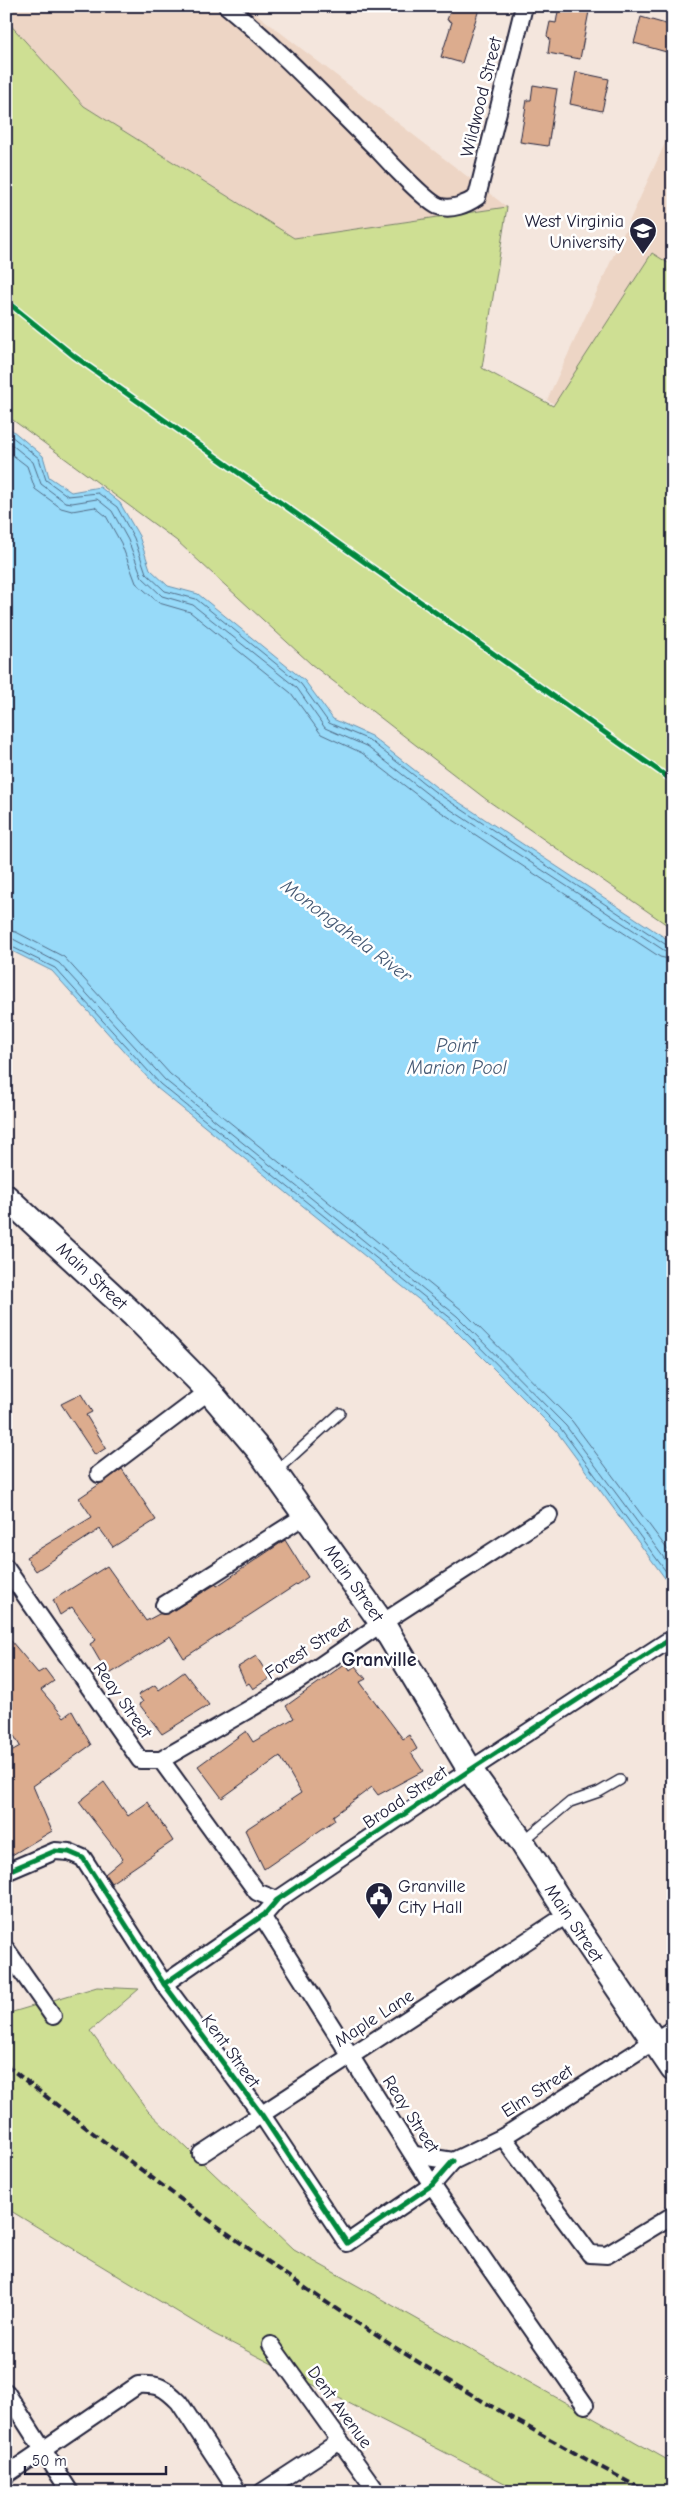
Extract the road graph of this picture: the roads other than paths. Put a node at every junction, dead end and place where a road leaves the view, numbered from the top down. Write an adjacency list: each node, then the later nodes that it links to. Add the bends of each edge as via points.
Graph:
1 (227, 6): 2 (street, Wildwood Street, via 256,30 406,179 438,206 467,204 478,197)
2 (524, 6)
3 (6, 1197): 4 (main road, Main Street, via 140,1321)
4 (209, 1391): 6 (main road, Main Street); 7 (street)
5 (340, 1413): 6 (lane)
6 (274, 1472): 8 (main road, Main Street)
7 (99, 1474)
8 (306, 1515): 11 (street); 12 (main road, Main Street)
9 (549, 1515): 12 (street, Forest Street)
10 (6, 1568): 14 (street, Reay Street, via 140,1760)
11 (164, 1605)
12 (382, 1623): 14 (street, Forest Street, via 298,1681); 15 (main road, Main Street)
13 (666, 1642): 15 (street, Broad Street)
14 (161, 1760): 19 (street, via 257,1892)
15 (470, 1770): 17 (main road, Main Street); 19 (street, Broad Street)
16 (620, 1780): 17 (lane, via 599,1792 570,1802)
17 (522, 1842): 20 (main road, Main Street)
18 (6, 1872): 23 (street, Kent Street, via 55,1851 83,1858)
19 (277, 1900): 21 (street, Broad Street)
20 (568, 1914): 25 (main road, Main Street); 26 (street, Maple Lane)
21 (262, 1916): 23 (street, Broad Street); 26 (street, Reay Street)
22 (6, 1949): 24 (street)
23 (164, 1984): 28 (street, Kent Street)
24 (53, 2016)
25 (663, 2034): 27 (main road, Main Street); 29 (street, Elm Street)
26 (350, 2057): 28 (street, Maple Lane); 31 (street, Reay Street)
27 (673, 2069)
28 (262, 2116): 30 (street, Maple Lane); 33 (street, Kent Street, via 347,2243)
29 (503, 2137): 32 (street, Elm Street); 34 (street, via 590,2254 607,2255)
30 (201, 2154)
31 (415, 2155): 32 (street); 33 (street, Reay Street)
32 (453, 2161): 33 (street)
33 (432, 2185): 37 (street, Reay Street)
34 (673, 2215)
35 (271, 2345): 38 (street, Dent Avenue)
36 (6, 2392): 39 (street)
37 (584, 2405)
38 (340, 2441): 43 (street); 44 (street, Dent Avenue)
39 (42, 2450): 40 (street); 41 (street); 42 (street, via 138,2385 155,2384 168,2390 179,2402)
40 (6, 2474)
41 (70, 2492)
42 (238, 2492)
43 (262, 2492)
44 (377, 2492)

